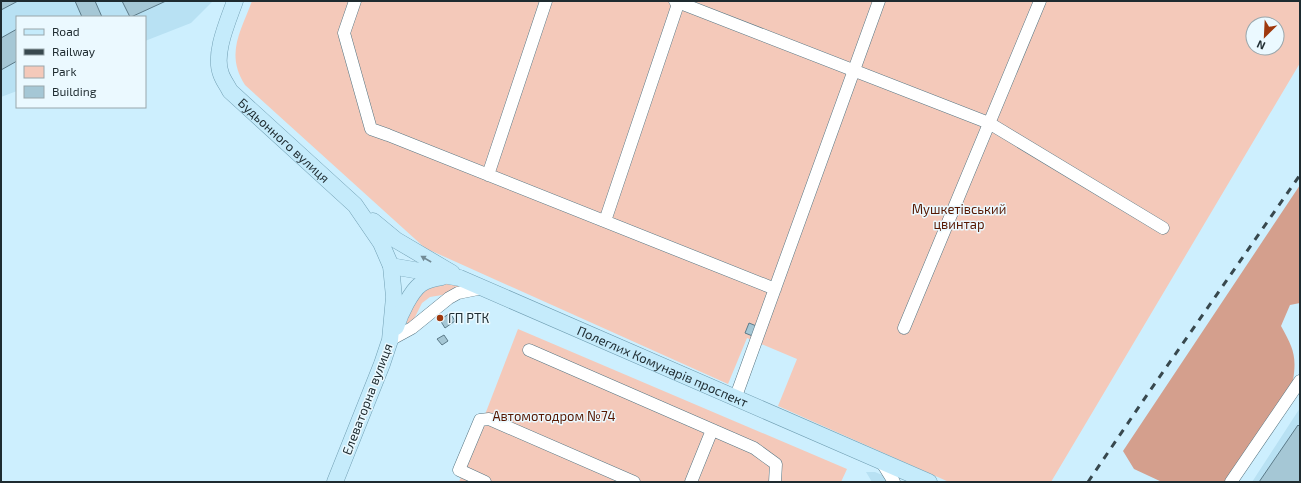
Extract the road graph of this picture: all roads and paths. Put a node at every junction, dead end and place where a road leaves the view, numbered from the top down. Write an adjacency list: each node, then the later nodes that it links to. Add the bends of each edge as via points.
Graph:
1 (235, 1): 10 (main road, Будьонного вулиця, via 218,55 220,74 230,91)
2 (355, 1): 9 (lane, via 344,33 371,130)
3 (546, 1): 9 (lane)
4 (677, 1): 7 (lane); 11 (lane)
5 (879, 1): 7 (lane)
6 (1040, 1): 8 (lane)
7 (854, 70): 8 (lane); 16 (lane)
8 (989, 123): 12 (lane); 17 (lane)
9 (488, 175): 11 (lane)
10 (355, 205): 13 (main road, Будьонного вулиця, via 382,243); 14 (main road, one-way to 10, via 396,240)
11 (605, 221): 16 (lane)
12 (1163, 228)
13 (391, 266): 14 (main road, Полеглих Комунарів проспект); 18 (main road, Елеваторна вулиця, via 394,297)
14 (460, 278): 15 (main road, Полеглих Комунарів проспект); 18 (main road, via 437,278 419,285)
15 (483, 288): 18 (lane, via 458,293 449,298 412,328); 21 (main road, Полеглих Комунарів проспект)
16 (775, 289): 21 (lane)
17 (904, 328)
18 (390, 340): 24 (main road, Елеваторна вулиця)
19 (529, 350): 22 (lane)
20 (1300, 381): 31 (lane)
21 (735, 398): 23 (main road, Полеглих Комунарів проспект)
22 (712, 430): 27 (lane); 28 (lane, via 754,448 776,464)
23 (881, 462): 29 (lane); 30 (main road, Полеглих Комунарів проспект)
24 (335, 482)
25 (485, 482): 26 (lane, via 459,470 480,420 489,419)
26 (634, 482)
27 (691, 482)
28 (775, 482)
29 (894, 482)
30 (929, 482)
31 (1231, 482)

